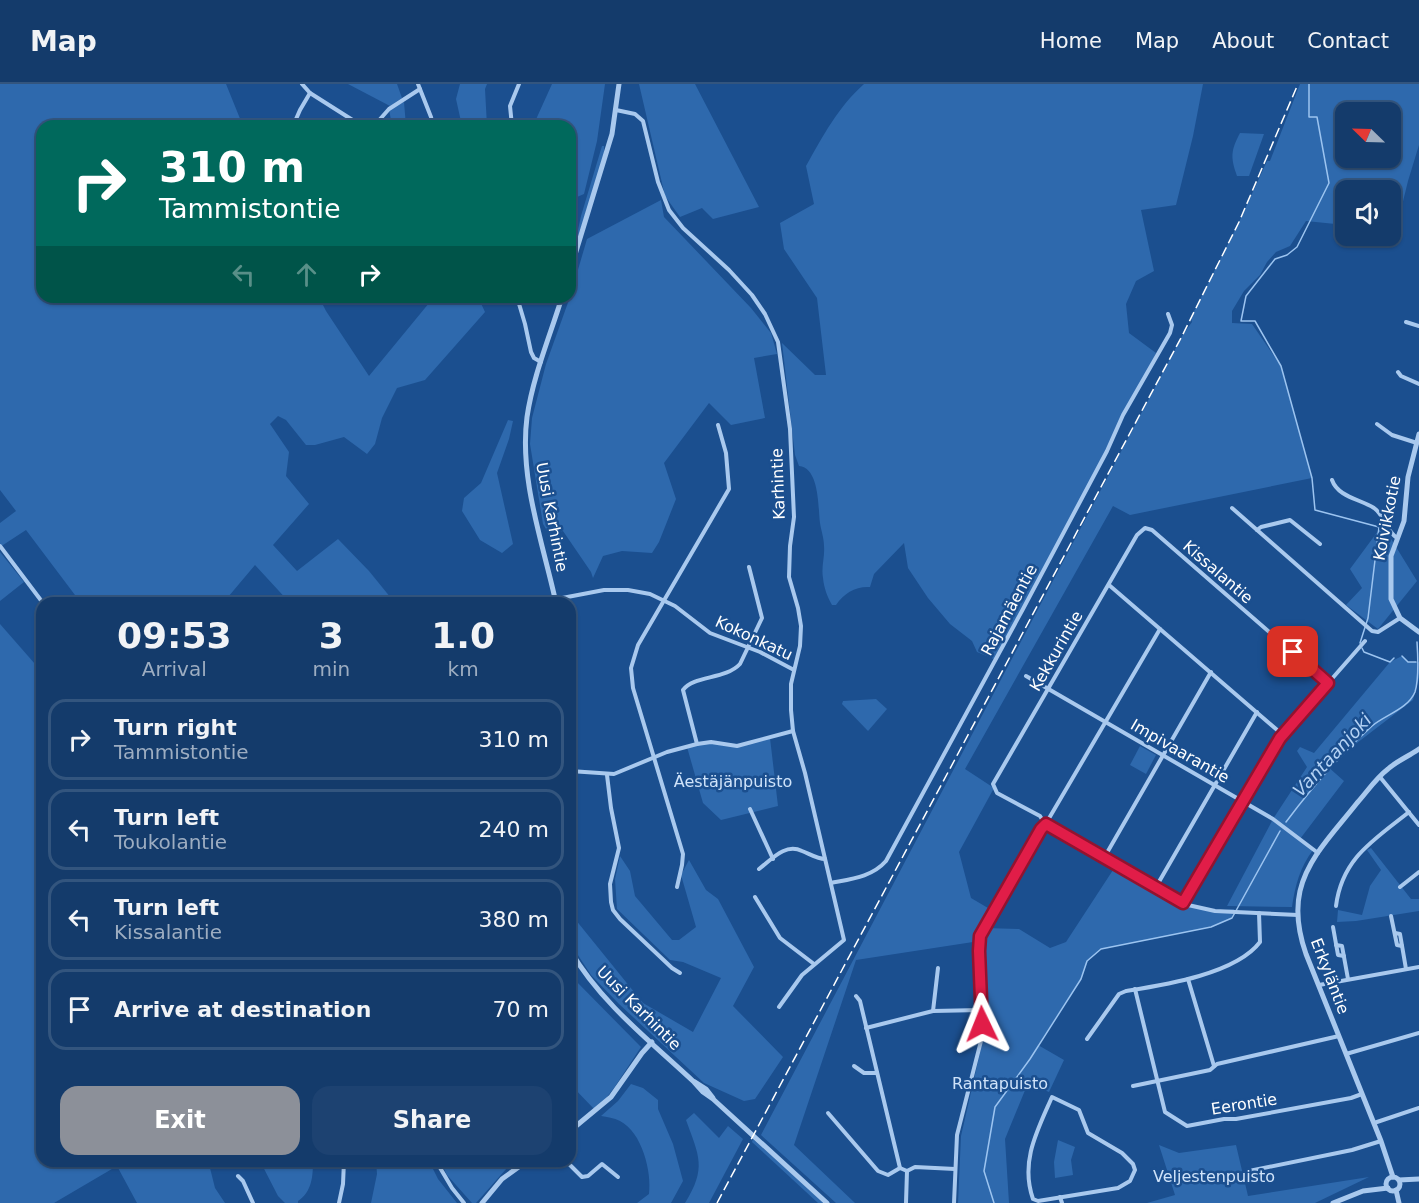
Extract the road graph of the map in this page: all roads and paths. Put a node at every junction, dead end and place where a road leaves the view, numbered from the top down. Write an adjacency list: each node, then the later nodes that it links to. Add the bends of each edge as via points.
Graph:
1 (302, 84): 5 (street)
2 (519, 84): 11 (street, via 510,105)
3 (619, 84): 6 (street)
4 (419, 87): 9 (street); 10 (street)
5 (310, 93): 7 (street); 8 (street)
6 (616, 110): 12 (street); 43 (street, Karhintie, via 635,114 642,121 669,210 752,295 778,342 790,429 794,517 789,577 801,626)
7 (296, 120)
8 (353, 120)
9 (379, 120)
10 (432, 120)
11 (511, 120)
12 (576, 251)
13 (519, 303): 18 (street, via 531,352)
14 (560, 303): 18 (street, Uusi Karhintie)
15 (1168, 314): 73 (street, Rajamäentie, via 1170,333 886,861 867,875)
16 (1406, 322): 17 (street)
17 (1419, 326)
18 (542, 363): 35 (street, Uusi Karhintie, via 527,417 526,463)
19 (1398, 372): 20 (street)
20 (1419, 384)
21 (1377, 424): 24 (street, via 1392,435)
22 (718, 425): 37 (street, via 726,453 729,489)
23 (1419, 434): 24 (street, Koivikkotie)
24 (1418, 443): 29 (street, Koivikkotie, via 1408,477 1404,521)
25 (1332, 480): 29 (street, via 1340,491 1374,508)
26 (1232, 508): 28 (street)
27 (1145, 528): 33 (street, Kekkurintie); 46 (street, Kissalantie)
28 (1257, 530): 30 (street, via 1290,520); 38 (street, via 1372,631 1378,632)
29 (1397, 537): 38 (street, Koivikkotie, via 1391,556 1391,599)
30 (1320, 544)
31 (0, 546): 34 (street)
32 (749, 567): 42 (street, via 762,618)
33 (1109, 584): 39 (street); 47 (street, Kekkurintie)
34 (38, 597)
35 (555, 597)
36 (573, 597): 37 (street, Kokonkatu, via 604,590 628,590)
37 (663, 601): 42 (street, Kokonkatu, via 710,633); 55 (street, via 634,652 631,668 633,688)
38 (1400, 618): 40 (street)
39 (1160, 628): 44 (street); 49 (street)
40 (1419, 632)
41 (1365, 641): 46 (street)
42 (749, 647): 43 (street, Kokonkatu); 52 (street, via 734,670 690,684 683,690)
43 (794, 670): 50 (street, Karhintie, via 790,697)
44 (1211, 672): 48 (street); 54 (street)
45 (1026, 676): 47 (street, Impivaarantie)
46 (1328, 683): 51 (street)
47 (1048, 689): 49 (street, Impivaarantie); 63 (street, Kekkurintie, via 994,788 1040,816)
48 (1257, 712): 51 (street); 59 (street)
49 (1106, 722): 54 (street, Impivaarantie); 63 (street)
50 (793, 731): 52 (street, via 737,746); 68 (street, Karhintie)
51 (1283, 735): 60 (street)
52 (697, 744): 55 (street)
53 (1419, 749): 58 (street, Erkyläntie)
54 (1163, 754): 59 (street, Impivaarantie); 66 (street)
55 (655, 758): 57 (street); 74 (street, via 683,854)
56 (576, 772): 57 (street)
57 (608, 775): 89 (street, via 619,848 610,884 613,910)
58 (1380, 777): 62 (street); 65 (street, Erkyläntie)
59 (1215, 785): 60 (street, Impivaarantie); 75 (street)
60 (1244, 802): 65 (street, Impivaarantie); 78 (street)
61 (750, 809): 67 (street)
62 (1409, 812): 64 (street); 79 (street, via 1354,859 1341,881)
63 (1046, 824): 66 (street); 96 (street, via 980,936)
64 (1419, 825)
65 (1318, 853): 81 (street, Erkyläntie, via 1304,878)
66 (1104, 858): 75 (street)
67 (773, 859): 68 (street, via 790,848); 69 (street)
68 (825, 859): 73 (street, Karhintie)
69 (759, 869)
70 (1419, 872): 71 (street)
71 (1413, 876): 72 (street); 76 (street)
72 (1419, 878)
73 (831, 883): 85 (street, Karhintie, via 844,940)
74 (677, 887)
75 (1156, 887): 78 (street)
76 (1400, 887)
77 (755, 897): 85 (street, via 780,938)
78 (1183, 903): 80 (street, via 1203,909)
79 (1336, 906)
80 (1259, 913): 81 (street); 90 (street, via 1261,935 1257,946 1227,967)
81 (1298, 915): 92 (street, Erkyläntie, via 1301,939)
82 (1391, 916): 88 (street)
83 (1333, 927): 91 (street)
84 (576, 959): 102 (street, Uusi Karhintie, via 606,999)
85 (814, 964): 95 (street)
86 (1419, 967): 88 (street)
87 (938, 968): 97 (street)
88 (1406, 969): 91 (street)
89 (680, 973)
90 (1188, 979): 93 (street); 105 (street)
91 (1348, 980): 92 (street)
92 (1319, 985): 100 (street, Erkyläntie)
93 (1135, 989): 101 (street, via 1119,994); 107 (street, Eerontie)
94 (856, 996): 98 (street)
95 (779, 1007)
96 (981, 1010): 97 (street); 120 (street, via 982,1044 957,1135)
97 (933, 1011): 98 (street)
98 (866, 1028): 106 (street)
99 (1419, 1033): 103 (street)
100 (1339, 1036): 103 (street, Erkyläntie); 105 (street)
101 (1087, 1039)
102 (652, 1042): 113 (street, via 614,1093); 133 (street, Uusi Karhintie)
103 (1346, 1054): 109 (street, Erkyläntie)
104 (854, 1066): 106 (street, via 864,1073)
105 (1214, 1066): 107 (street)
106 (877, 1073): 119 (street)
107 (1156, 1081): 108 (street); 109 (street, Eerontie, via 1165,1112 1187,1126)
108 (1132, 1086)
109 (1362, 1094): 112 (street, Erkyläntie)
110 (1419, 1107): 112 (street)
111 (828, 1113): 119 (street, via 878,1172 888,1175)
112 (1374, 1123): 114 (street, Erkyläntie)
113 (576, 1124)
114 (1381, 1141): 122 (street); 126 (street, Erkyläntie)
115 (344, 1167): 130 (street)
116 (440, 1167): 131 (street)
117 (519, 1167): 132 (street, via 502,1179)
118 (572, 1167): 124 (street, via 582,1177 602,1164)
119 (900, 1168): 121 (street)
120 (955, 1169): 121 (street, via 915,1167); 135 (street)
121 (907, 1171): 134 (street)
122 (1249, 1171)
123 (238, 1176): 129 (street)
124 (618, 1177)
125 (1419, 1179): 126 (street)
126 (1397, 1183): 127 (street); 127 (street, via 1391,1190); 138 (street, Erkyläntie)
127 (1387, 1185): 137 (street)
128 (1060, 1197): 128 (street, via 1038,1201 1033,1199 1030,1185 1032,1141 1052,1097 1078,1110 1088,1133 1122,1153 1136,1170 1130,1181 1118,1188); 136 (street)
129 (253, 1203)
130 (339, 1203)
131 (464, 1203)
132 (482, 1203)
133 (827, 1203)
134 (906, 1203)
135 (954, 1203)
136 (1062, 1203)
137 (1333, 1203)
138 (1399, 1203)

